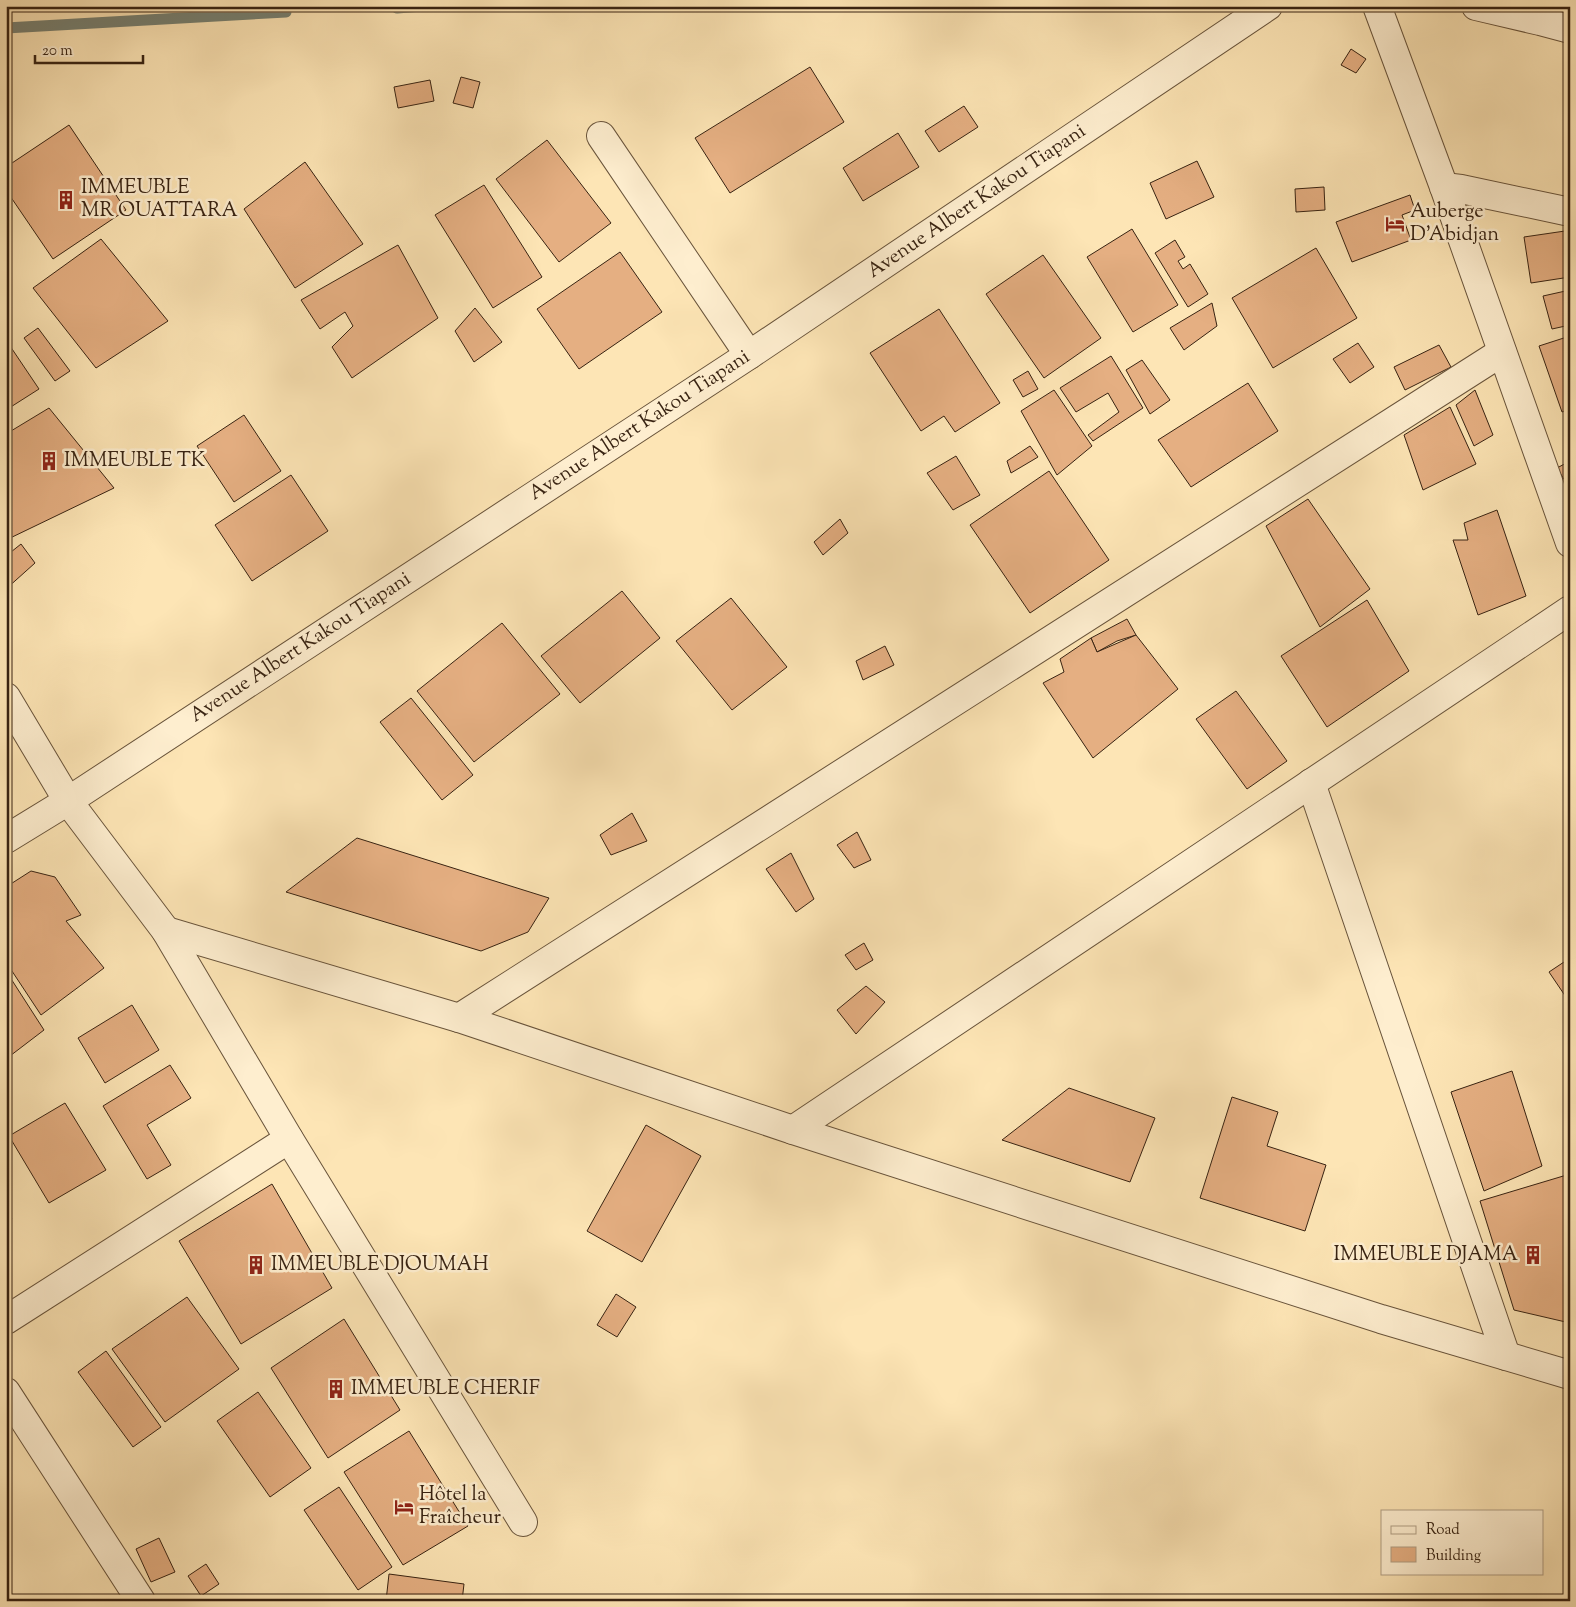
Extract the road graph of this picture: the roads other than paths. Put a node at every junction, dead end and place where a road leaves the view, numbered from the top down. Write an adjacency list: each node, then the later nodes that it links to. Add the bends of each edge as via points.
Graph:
1 (1268, 6): 9 (street, Avenue Albert Kakou Tiapani)
2 (1377, 6): 6 (street)
3 (1476, 6): 4 (street)
4 (1570, 29)
5 (601, 136): 9 (street)
6 (1444, 187): 7 (street); 8 (street)
7 (1570, 212)
8 (1502, 352): 10 (street); 17 (street)
9 (749, 355): 14 (street, Avenue Albert Kakou Tiapani)
10 (1570, 543)
11 (1570, 610): 13 (street)
12 (6, 697): 14 (street)
13 (1311, 783): 18 (street); 21 (street)
14 (68, 801): 15 (street, Avenue Albert Kakou Tiapani); 16 (street)
15 (6, 839)
16 (166, 931): 17 (street); 19 (street)
17 (459, 1018): 18 (street)
18 (793, 1130): 21 (street)
19 (289, 1139): 20 (street); 24 (street)
20 (6, 1320)
21 (1506, 1356): 22 (street)
22 (1570, 1375)
23 (6, 1392): 25 (street)
24 (523, 1522)
25 (141, 1601)

